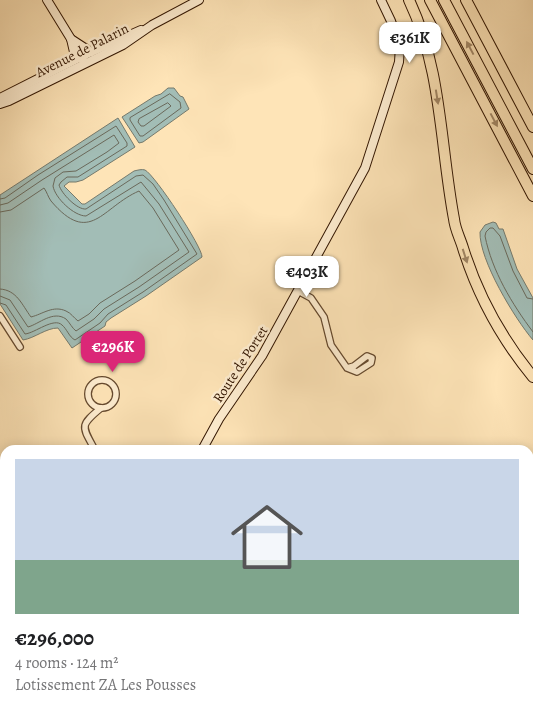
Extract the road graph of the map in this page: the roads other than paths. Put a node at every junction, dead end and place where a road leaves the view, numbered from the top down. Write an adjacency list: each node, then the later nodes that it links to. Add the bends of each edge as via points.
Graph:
1 (47, 0): 9 (street)
2 (199, 0): 8 (street, Avenue de Palarin)
3 (380, 0): 15 (street, Route de Portet, via 400,46 397,70 365,168)
4 (409, 0): 19 (highway, one-way to 19, via 429,51 454,221 473,279 496,325)
5 (430, 0): 14 (highway, one-way to 14)
6 (444, 0): 13 (highway, one-way to 6)
7 (466, 0): 12 (highway)
8 (152, 25): 9 (street); 9 (street, Avenue de Palarin, via 123,45)
9 (80, 58): 10 (street, Avenue de Palarin); 11 (street, Avenue de Palarin)
10 (0, 98)
11 (0, 104)
12 (533, 127)
13 (533, 169)
14 (533, 196)
15 (298, 291): 18 (street, via 311,298 324,317 331,345); 22 (street, Route de Portet, via 262,356)
16 (0, 316): 17 (street)
17 (20, 347)
18 (347, 368)
19 (533, 377)
20 (101, 408): 20 (street, via 110,405 116,392 104,380 90,386 88,395 92,404); 21 (street, via 84,425)
21 (92, 445)
22 (205, 445)

